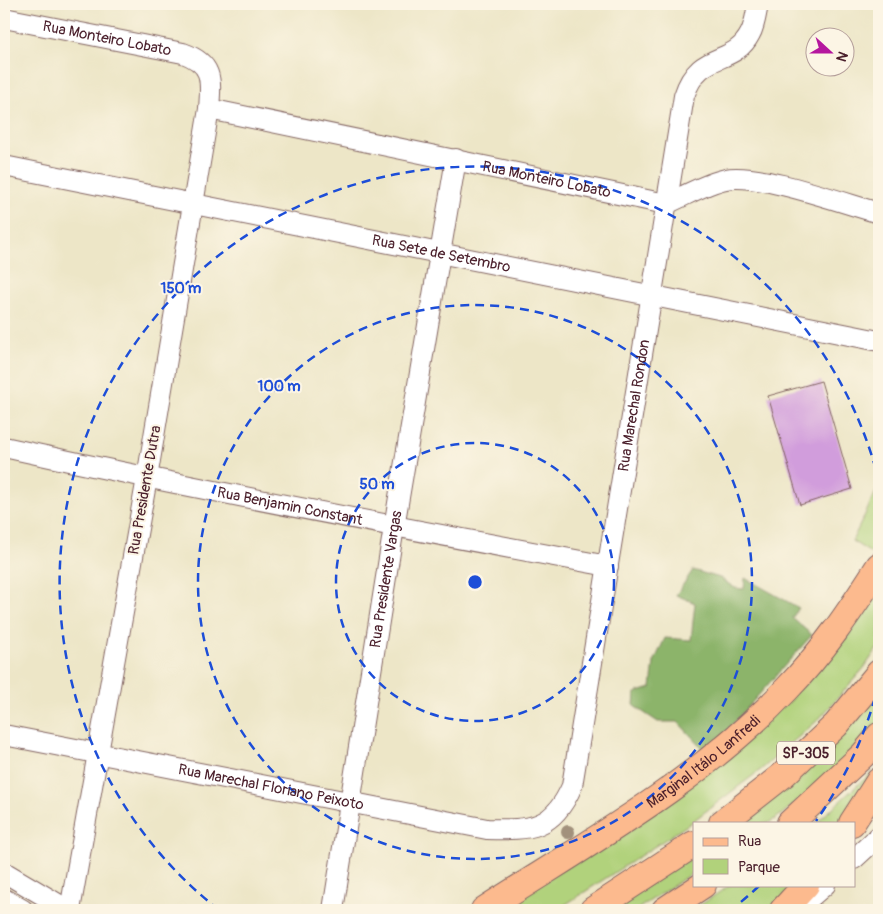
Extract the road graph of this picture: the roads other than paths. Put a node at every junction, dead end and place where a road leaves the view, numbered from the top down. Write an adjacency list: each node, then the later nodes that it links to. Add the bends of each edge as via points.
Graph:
1 (758, 4): 7 (street, Rua Marechal Rondon, via 753,28 744,42 729,55 705,64 687,86)
2 (4, 18): 3 (street, Rua Monteiro Lobato, via 183,53)
3 (206, 68): 4 (street, Rua Presidente Dutra, via 210,86)
4 (209, 109): 5 (street, Rua Monteiro Lobato); 8 (street, Rua Presidente Dutra)
5 (456, 159): 7 (street, Rua Monteiro Lobato); 10 (street, Rua Presidente Vargas)
6 (4, 166): 8 (street, Rua Sete de Setembro)
7 (666, 204): 9 (street, via 722,180 745,179 770,182); 11 (street, Rua Marechal Rondon)
8 (193, 205): 10 (street, Rua Sete de Setembro); 14 (street, Rua Presidente Dutra)
9 (879, 213)
10 (441, 253): 11 (street, Rua Sete de Setembro); 15 (street, Rua Presidente Vargas)
11 (653, 294): 12 (street, Rua Sete de Setembro); 16 (street, Rua Marechal Rondon)
12 (879, 341)
13 (4, 447): 14 (street, Rua Benjamin Constant)
14 (148, 478): 15 (street, Rua Benjamin Constant); 21 (street, Rua Presidente Dutra)
15 (394, 527): 16 (street, Rua Benjamin Constant); 23 (street, Rua Presidente Vargas)
16 (608, 566): 27 (street, Rua Marechal Rondon, via 572,786 565,803)
17 (879, 566): 39 (main road, Marginal Itálo Lanfredi, via 838,628 786,690 728,744 646,807)
18 (879, 674): 24 (main road, SP-305, via 836,725 783,775)
19 (4, 735): 21 (street, Rua Marechal Floriano Peixoto)
20 (879, 736): 25 (main road, SP-305)
21 (100, 754): 23 (street, Rua Marechal Floriano Peixoto); 37 (street, Rua Presidente Dutra)
22 (879, 781): 26 (main road)
23 (351, 802): 27 (street, Rua Marechal Floriano Peixoto, via 487,830); 38 (street, Rua Presidente Vargas)
24 (723, 822)
25 (791, 822)
26 (853, 822)
27 (539, 827)
28 (879, 836): 30 (street)
29 (693, 845): 40 (main road)
30 (856, 857)
31 (4, 872): 37 (street)
32 (701, 886): 41 (main road)
33 (805, 886): 42 (main road)
34 (824, 886): 43 (street)
35 (4, 899): 36 (street)
36 (23, 910)
37 (69, 910)
38 (333, 910)
39 (484, 910)
40 (593, 910)
41 (665, 910)
42 (783, 910)
43 (796, 910)

